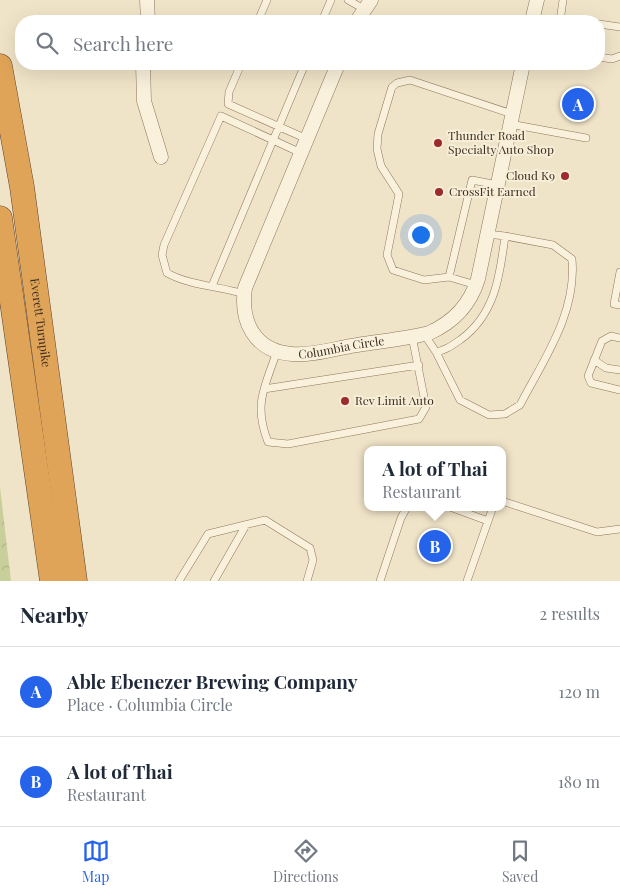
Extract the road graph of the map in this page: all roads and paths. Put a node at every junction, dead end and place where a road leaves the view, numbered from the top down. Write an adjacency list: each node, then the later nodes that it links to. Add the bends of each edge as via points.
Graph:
1 (147, 0): 8 (street)
2 (267, 0): 9 (lane)
3 (331, 0): 10 (lane)
4 (348, 0): 7 (lane)
5 (536, 0): 11 (street)
6 (563, 0): 12 (lane)
7 (364, 10)
8 (148, 15)
9 (261, 15)
10 (325, 15)
11 (533, 15)
12 (561, 15)
13 (605, 25): 14 (lane)
14 (620, 27)
15 (620, 56): 16 (lane)
16 (605, 58)
17 (0, 66): 59 (highway, Everett Turnpike, via 22,187)
18 (143, 70): 31 (street, via 144,101)
19 (238, 70): 23 (lane, via 229,92)
20 (301, 70): 26 (lane)
21 (336, 70): 28 (street, Columbia Circle)
22 (522, 70): 25 (street, Columbia Circle)
23 (228, 104): 24 (lane); 26 (lane)
24 (221, 116): 29 (lane); 39 (lane, via 162,255 167,273 180,280)
25 (511, 119): 27 (lane); 32 (street, Columbia Circle); 37 (lane, via 410,80 392,87 378,134 380,166 400,194 388,262 393,270 424,280)
26 (278, 126): 28 (lane); 29 (lane)
27 (586, 138)
28 (307, 139): 30 (street, Columbia Circle)
29 (272, 140): 30 (lane); 39 (lane)
30 (300, 153): 40 (street, Columbia Circle)
31 (161, 157)
32 (498, 185): 34 (street, Columbia Circle); 37 (lane, via 472,180)
33 (0, 218): 58 (highway, Everett Turnpike)
34 (487, 234): 35 (lane); 38 (street, Columbia Circle)
35 (505, 236): 45 (lane, via 500,275 487,311 472,331 445,350); 45 (lane, via 553,244 572,259 574,275 567,312 520,405 505,414 489,415 460,400)
36 (620, 272): 41 (lane, via 614,304)
37 (448, 277): 38 (lane)
38 (476, 285): 42 (street, Columbia Circle, via 459,313 441,328)
39 (212, 286): 40 (lane)
40 (244, 294): 44 (street, Columbia Circle, via 244,314 249,327 257,338)
41 (620, 305)
42 (418, 335): 44 (street, Columbia Circle, via 307,353); 45 (lane); 47 (lane)
43 (620, 338): 46 (lane, via 606,337)
44 (277, 350): 49 (lane)
45 (436, 352)
46 (594, 360): 48 (lane, via 606,368); 50 (lane, via 588,376 590,383)
47 (419, 365): 49 (lane); 49 (lane, via 426,407 419,419 288,444 268,442 260,417 259,402)
48 (620, 370)
49 (264, 389)
50 (620, 390)
51 (506, 502): 57 (lane, via 597,532)
52 (406, 511): 63 (lane)
53 (462, 511): 55 (lane)
54 (491, 511): 55 (lane)
55 (488, 520): 64 (lane)
56 (246, 525): 60 (lane, via 208,534); 61 (lane); 62 (lane, via 265,520 310,548 314,560)
57 (620, 530)
58 (52, 581)
59 (75, 581)
60 (179, 581)
61 (214, 581)
62 (307, 581)
63 (380, 581)
64 (467, 581)

